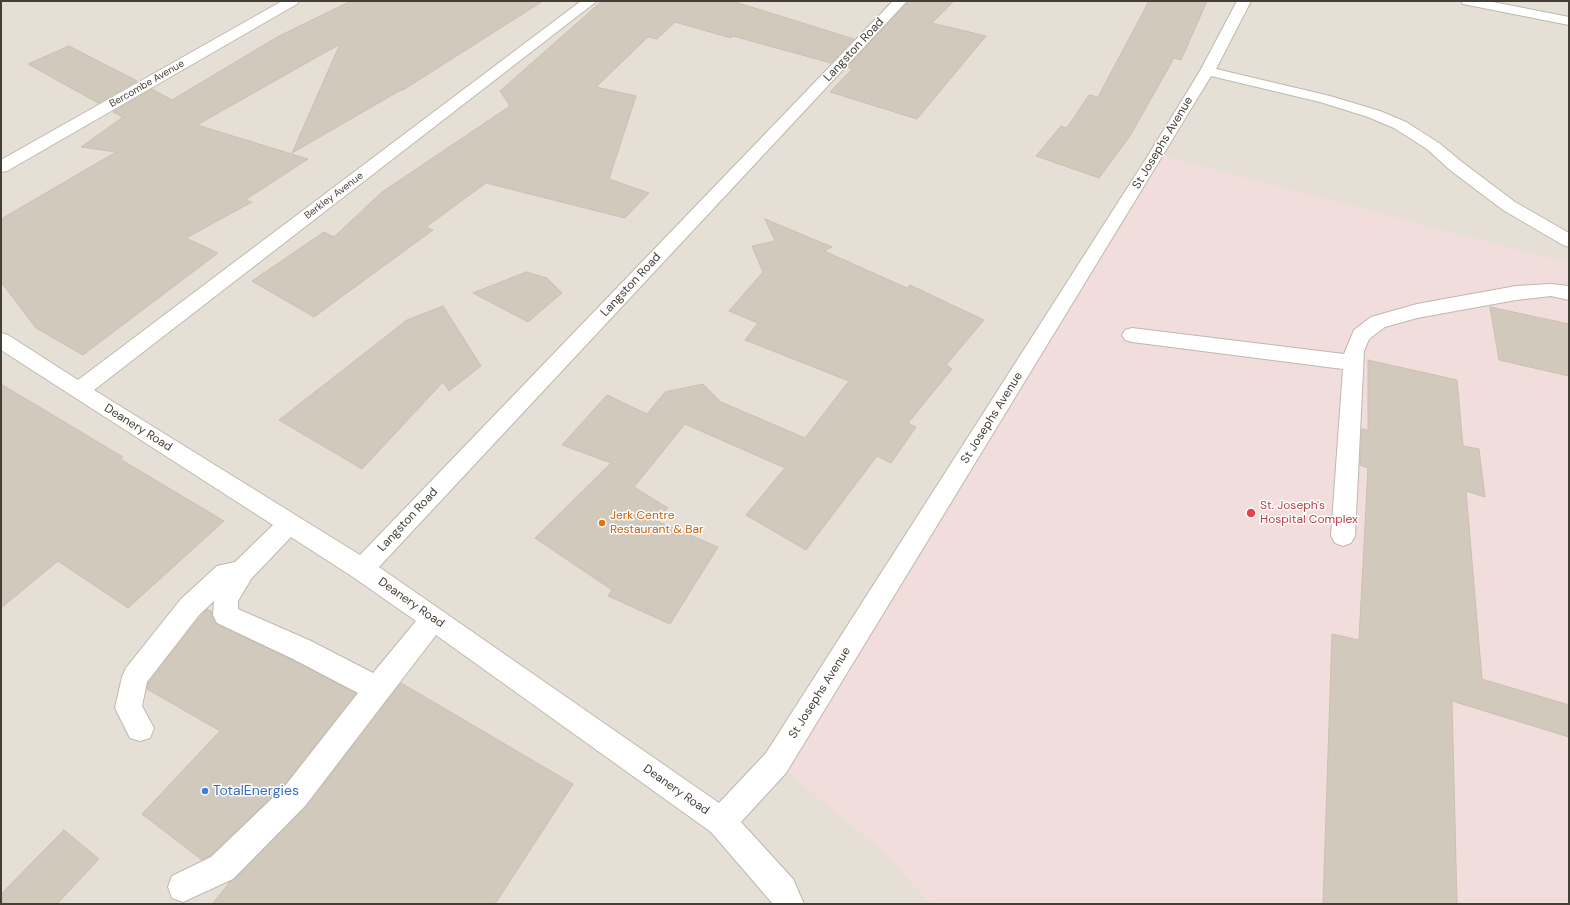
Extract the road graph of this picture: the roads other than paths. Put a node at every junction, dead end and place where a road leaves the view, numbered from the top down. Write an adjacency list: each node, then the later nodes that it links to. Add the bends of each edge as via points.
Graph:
1 (292, 1): 8 (street, Bercombe Avenue)
2 (590, 1): 14 (street, Berkley Avenue)
3 (900, 1): 17 (street, Langston Road)
4 (1244, 1): 7 (street, St Josephs Avenue)
5 (1468, 1): 6 (street)
6 (1569, 21)
7 (1207, 71): 9 (street, via 1325,99 1400,125 1433,146 1509,206); 22 (street, St Josephs Avenue, via 1158,154 776,763)
8 (1, 167)
9 (1569, 241)
10 (1569, 293): 13 (street, via 1552,290 1516,293 1418,311 1378,322 1361,335 1354,351)
11 (1132, 335): 13 (street)
12 (1, 340): 14 (street, Deanery Road)
13 (1353, 363): 16 (street)
14 (79, 391): 15 (street, Deanery Road)
15 (290, 523): 17 (street, Deanery Road); 18 (street)
16 (1343, 536)
17 (362, 569): 19 (street, Deanery Road)
18 (242, 571): 20 (street, via 226,600 226,615 302,650); 21 (street, via 226,574 190,607 135,677 128,708)
19 (433, 619): 20 (street); 22 (street, Deanery Road)
20 (377, 689): 23 (street, via 295,796 222,868)
21 (140, 728)
22 (721, 822): 24 (street, Deanery Road, via 782,890)
23 (183, 887)
24 (789, 904)

